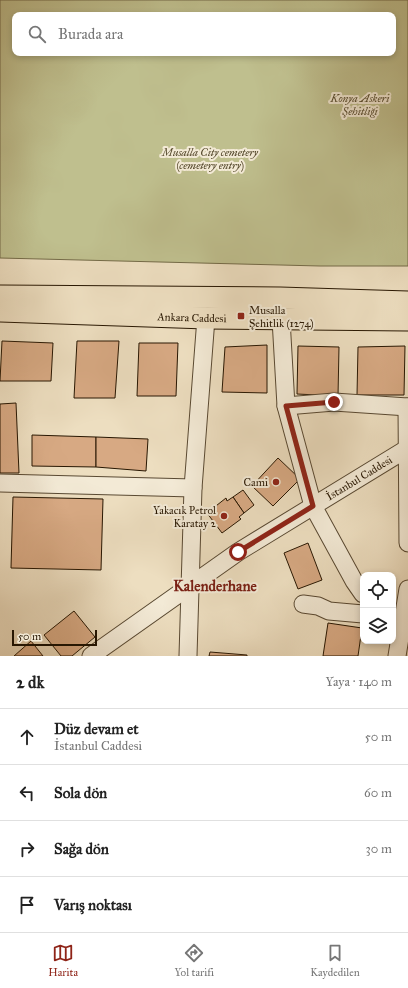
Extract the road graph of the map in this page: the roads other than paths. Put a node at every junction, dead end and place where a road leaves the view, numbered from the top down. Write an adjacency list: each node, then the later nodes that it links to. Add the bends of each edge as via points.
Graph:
1 (0, 296): 2 (main road, Ankara Caddesi, via 288,298)
2 (408, 302)
3 (0, 311): 4 (main road, Ankara Caddesi)
4 (206, 318): 5 (main road, Ankara Caddesi); 11 (street)
5 (281, 319): 6 (main road, Ankara Caddesi); 7 (street)
6 (408, 320)
7 (286, 406): 8 (street, via 334,402); 12 (street)
8 (408, 407): 9 (street)
9 (408, 448): 12 (street, İstanbul Caddesi); 13 (street)
10 (0, 483): 11 (street)
11 (193, 488): 14 (street)
12 (313, 506): 14 (street, İstanbul Caddesi, via 238,552); 15 (street)
13 (408, 544)
14 (191, 585): 20 (street, İstanbul Caddesi); 21 (street)
15 (360, 590)
16 (407, 597): 19 (street)
17 (304, 604): 18 (street, via 329,611)
18 (360, 614)
19 (398, 623): 22 (street)
20 (90, 656)
21 (188, 656)
22 (397, 656)

